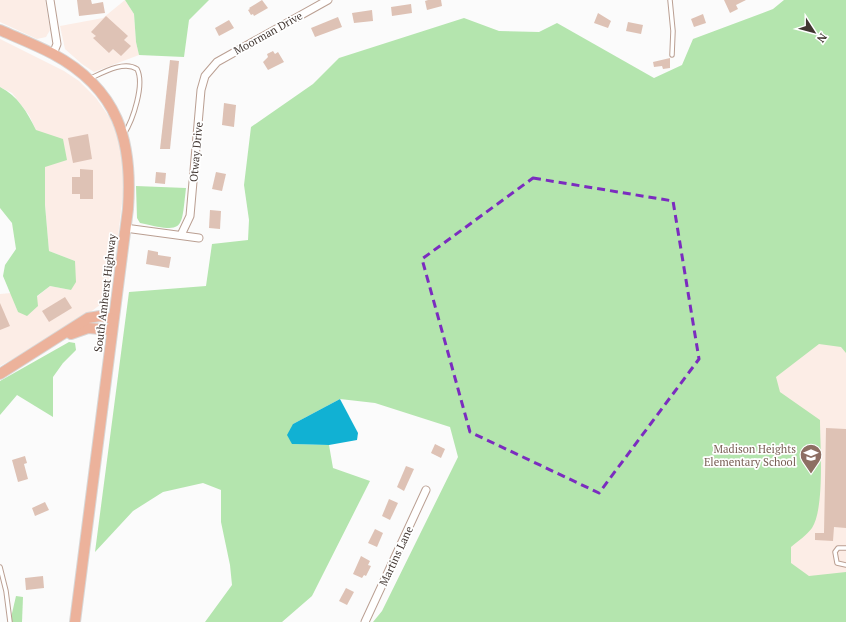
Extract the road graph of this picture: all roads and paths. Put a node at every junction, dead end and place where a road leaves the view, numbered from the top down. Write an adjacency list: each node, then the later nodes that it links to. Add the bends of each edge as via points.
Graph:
1 (50, 0): 5 (street, via 58,44)
2 (328, 0): 7 (street, Moorman Drive, via 247,44)
3 (670, 0): 6 (lane)
4 (0, 30): 5 (main road, South Amherst Highway)
5 (53, 54): 8 (main road, South Amherst Highway)
6 (672, 55)
7 (210, 69): 11 (street, Otway Drive, via 201,90 190,216)
8 (88, 79): 9 (main road, South Amherst Highway, via 109,104); 9 (lane, via 123,66 137,69 139,76 136,105 133,118)
9 (124, 134): 10 (main road, South Amherst Highway, via 129,168)
10 (125, 228): 11 (street); 13 (main road, South Amherst Highway)
11 (181, 235): 12 (street)
12 (199, 238)
13 (113, 318): 14 (main road, South Amherst Highway); 15 (main road, via 88,318)
14 (111, 330): 15 (main road, via 88,328); 22 (main road, South Amherst Highway)
15 (58, 338): 16 (main road)
16 (0, 374)
17 (426, 490): 23 (street, Martins Lane)
18 (846, 548): 19 (lane, via 838,548 835,552 837,563)
19 (846, 565)
20 (0, 567): 21 (lane)
21 (10, 622)
22 (75, 622)
23 (365, 622)

